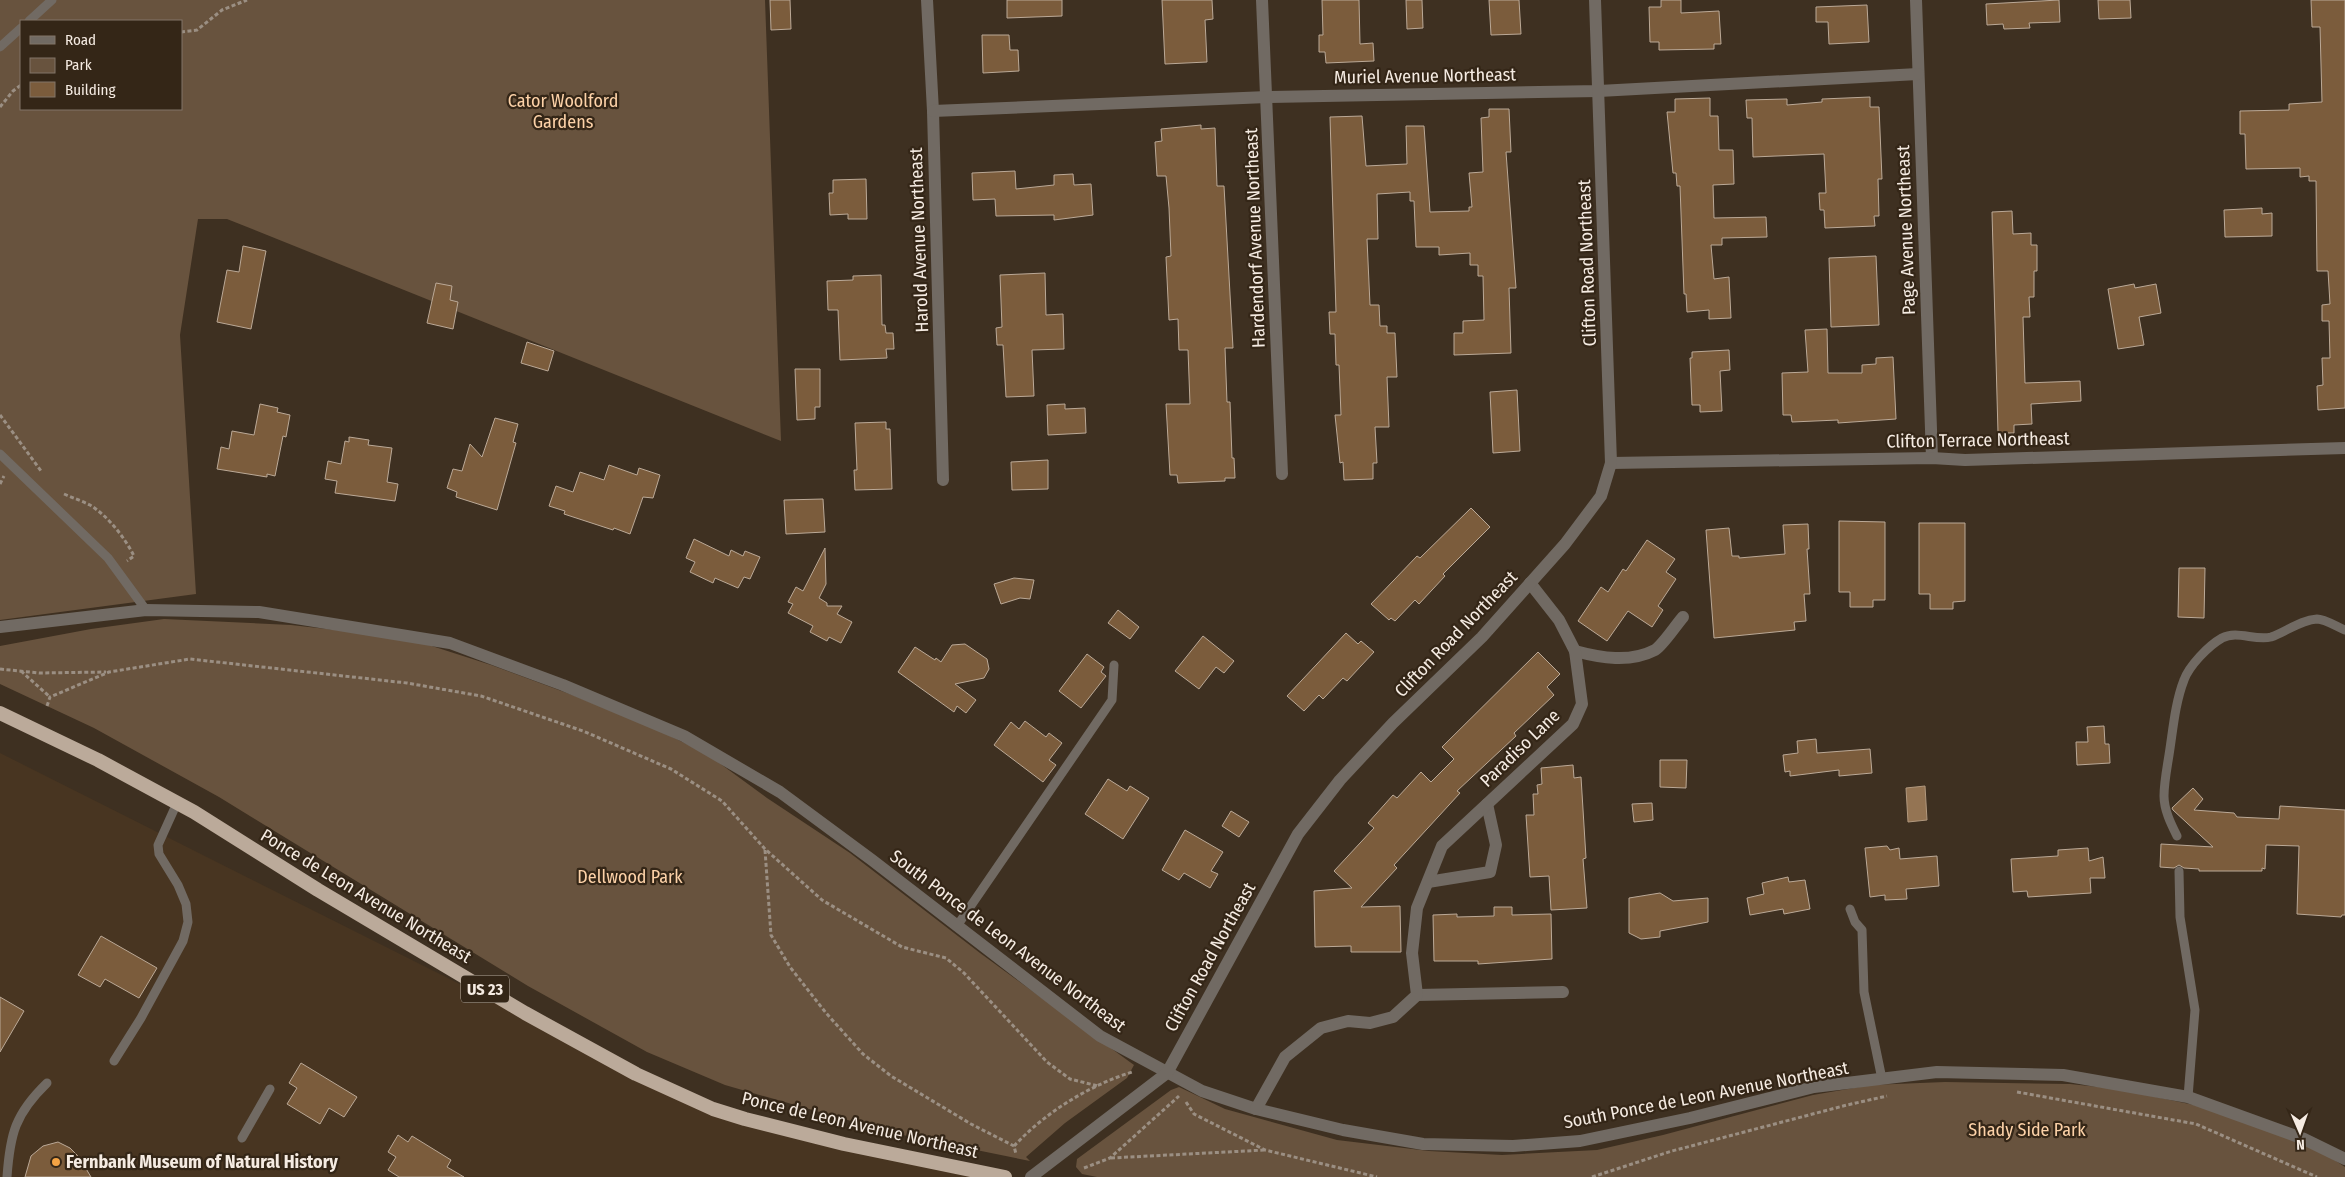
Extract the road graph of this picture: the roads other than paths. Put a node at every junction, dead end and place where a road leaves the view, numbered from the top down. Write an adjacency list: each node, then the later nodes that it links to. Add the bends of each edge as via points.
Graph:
1 (52, 0): 6 (lane)
2 (927, 0): 12 (street, Harold Avenue Northeast)
3 (1262, 0): 11 (street, Hardendorf Avenue Northeast)
4 (1595, 0): 10 (street, Clifton Road Northeast)
5 (1916, 0): 9 (street, Page Avenue Northeast)
6 (30, 20)
7 (20, 29): 8 (lane)
8 (0, 47)
9 (1918, 74): 10 (street, Muriel Avenue Northeast); 15 (street, Page Avenue Northeast)
10 (1599, 90): 11 (street, Muriel Avenue Northeast); 16 (street, Clifton Road Northeast)
11 (1267, 97): 12 (street, Muriel Avenue Northeast); 17 (street, Hardendorf Avenue Northeast)
12 (933, 111): 18 (street, Harold Avenue Northeast)
13 (2345, 448): 15 (street, Clifton Terrace Northeast, via 1965,460)
14 (0, 454): 20 (lane, via 108,558)
15 (1932, 458): 16 (street, Clifton Terrace Northeast)
16 (1611, 463): 19 (street, Clifton Road Northeast, via 1601,496)
17 (1282, 474)
18 (943, 480)
19 (1530, 584): 24 (street, Paradiso Lane, via 1559,620); 37 (street, Clifton Road Northeast, via 1340,780 1298,834)
20 (146, 610): 22 (street, South Ponce de Leon Avenue Northeast); 33 (street, South Ponce de Leon Avenue Northeast, via 259,612 450,643 564,685 684,736 780,792)
21 (1683, 617): 24 (street, via 1656,649 1629,657 1601,658)
22 (0, 627)
23 (2345, 630): 29 (lane, via 2318,619 2263,638 2233,635 2214,644 2196,663 2184,679 2174,718 2164,797)
24 (1575, 651): 28 (street, Paradiso Lane, via 1582,704 1574,724)
25 (1114, 665): 33 (lane, via 1112,700)
26 (0, 712): 27 (highway, Ponce de Leon Avenue Northeast / US 23)
27 (177, 803): 36 (lane, via 158,845 159,854 186,904 188,922 184,941); 46 (highway, Ponce de Leon Avenue Northeast / US 23, via 525,1013 636,1074 713,1109 844,1144)
28 (1486, 804): 31 (street, Paradiso Lane, via 1442,846); 31 (street, via 1496,845 1490,872)
29 (2177, 836)
30 (2179, 871): 41 (lane, via 2180,917 2195,1010)
31 (1428, 882): 35 (street, Paradiso Lane, via 1417,908 1412,953)
32 (1850, 908): 38 (lane, via 1862,930 1864,992)
33 (957, 926): 37 (street, South Ponce de Leon Avenue Northeast, via 1100,1036)
34 (1563, 992): 35 (street)
35 (1417, 995): 42 (street, via 1393,1017 1370,1023 1348,1021 1321,1028 1285,1057)
36 (114, 1061)
37 (1167, 1073): 42 (street, South Ponce de Leon Avenue Northeast, via 1202,1091); 47 (street, Clifton Road Northeast)
38 (1882, 1079): 41 (street, South Ponce de Leon Avenue Northeast, via 1937,1072 2063,1075); 42 (street, South Ponce de Leon Avenue Northeast, via 1814,1087 1580,1141 1514,1146 1423,1144 1343,1130)
39 (47, 1083): 45 (lane, via 28,1101 15,1126 8,1152)
40 (270, 1090): 43 (lane)
41 (2188, 1097): 44 (street, South Ponce de Leon Avenue Northeast, via 2304,1139)
42 (1256, 1109)
43 (242, 1138)
44 (2345, 1159)
45 (7, 1177)
46 (1005, 1177)
47 (1031, 1177)

